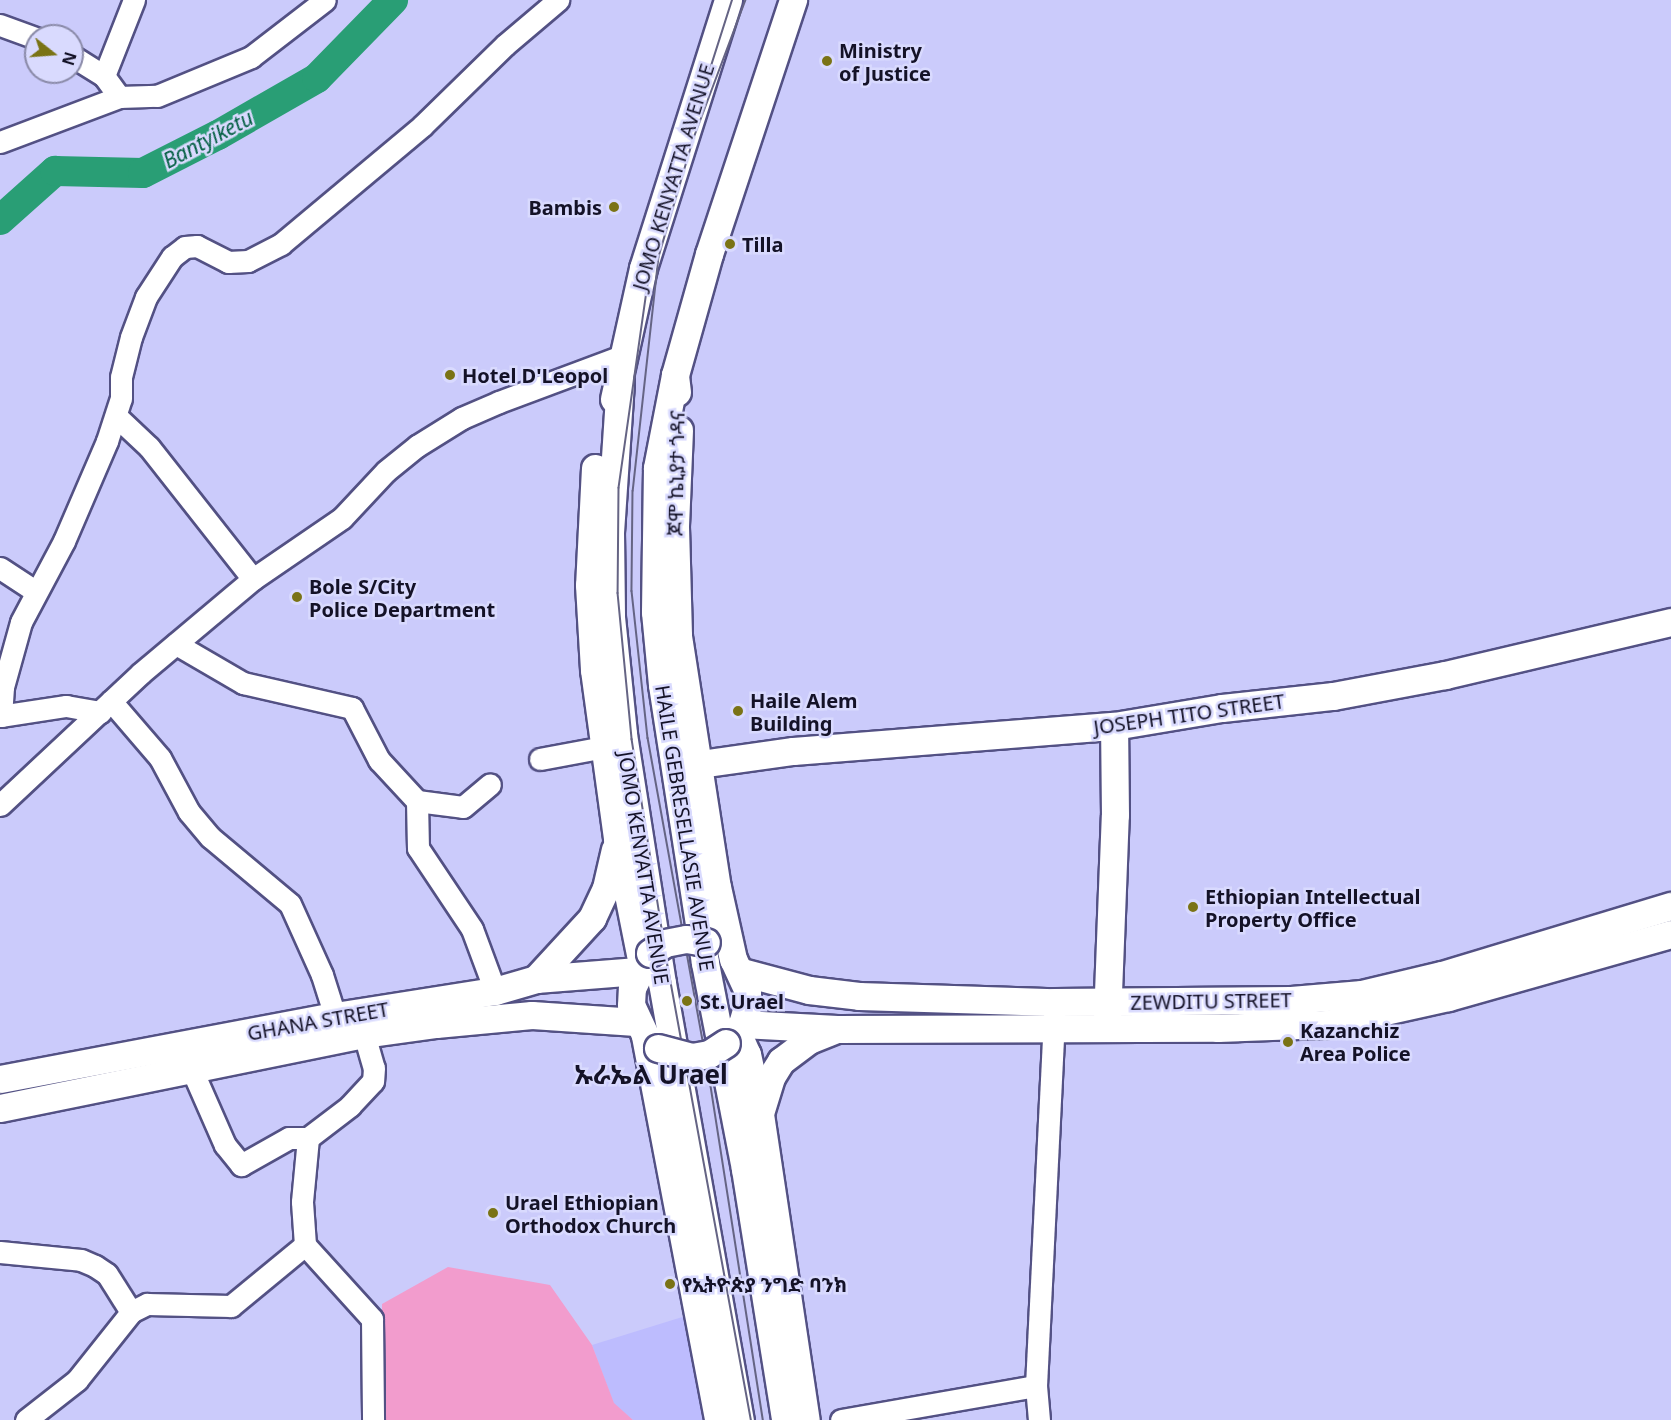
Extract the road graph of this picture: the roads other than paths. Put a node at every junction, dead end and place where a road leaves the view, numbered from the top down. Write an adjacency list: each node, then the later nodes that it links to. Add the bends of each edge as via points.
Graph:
1 (134, 0): 9 (street)
2 (325, 0): 10 (street, via 251,57 179,90 157,96)
3 (558, 0): 15 (street, via 505,45 422,126 281,244 248,261 228,262 197,246 185,247 172,257 147,297 131,337)
4 (728, 0): 12 (main road, JOMO KENYATTA AVENUE, via 644,268)
5 (793, 0): 13 (main road, ጆሞ ኬኒያታ ጎዳና)
6 (0, 25): 7 (street)
7 (24, 34)
8 (84, 64): 9 (street)
9 (104, 76): 10 (street)
10 (119, 97): 11 (street)
11 (0, 142)
12 (625, 355): 14 (main road, JOMO KENYATTA AVENUE); 17 (street, via 517,394 435,434 386,471 334,525)
13 (675, 375): 26 (main road, ጆሞ ኬኒያታ ጎዳና, via 679,426 675,527 678,636); 57 (main road, HAILE GEBRESELLASIE AVENUE, via 662,429 656,498 655,612 662,685 705,963 745,1169)
14 (620, 382): 24 (main road, via 600,437 590,525 591,627); 56 (main road, JOMO KENYATTA AVENUE, via 610,532 611,617 623,734 659,964)
15 (116, 416): 17 (street, via 149,447); 18 (street, via 64,542)
16 (0, 568): 18 (street)
17 (253, 579): 20 (street)
18 (34, 591): 22 (street, via 12,655)
19 (1671, 622): 23 (main road, JOSEPH TITO STREET, via 1434,677 1333,696 1222,708)
20 (176, 644): 21 (street); 28 (street, via 243,683 352,708 379,760)
21 (105, 707): 22 (street, via 66,706); 29 (street); 39 (street, via 160,758 189,812 210,837 290,904 322,975)
22 (0, 716)
23 (1114, 726): 26 (main road, JOSEPH TITO STREET, via 793,751); 38 (main road, via 1115,815)
24 (604, 747): 25 (street); 30 (main road)
25 (540, 759)
26 (700, 764): 34 (main road, ጆሞ ኬኒያታ ጎዳና, via 717,887)
27 (490, 784): 28 (street, via 463,807)
28 (417, 801): 36 (street, via 418,848 472,929)
29 (0, 805)
30 (617, 839): 33 (main road); 35 (main road, via 606,888 592,918)
31 (1671, 906): 38 (main road, ZEWDITU STREET, via 1524,952 1362,994)
32 (1671, 934): 38 (main road, ZEWDITU STREET, via 1448,997 1327,1024 1218,1028)
33 (643, 963): 34 (main road, bridge, via 665,943 687,939 706,942); 35 (main road, GHANA STREET); 43 (main road, via 632,988)
34 (738, 966): 37 (main road, ZEWDITU STREET, via 827,994); 41 (main road, via 747,1007)
35 (536, 979): 36 (main road, GHANA STREET)
36 (495, 991): 39 (main road, GHANA STREET)
37 (1054, 1014): 38 (main road, ZEWDITU STREET); 40 (main road, ZEWDITU STREET); 52 (street)
38 (1107, 1014)
39 (335, 1016): 45 (main road, GHANA STREET)
40 (837, 1029): 41 (main road, ZEWDITU STREET); 47 (main road, via 809,1040 781,1061 771,1077)
41 (735, 1033): 43 (main road, bridge, via 709,1053 692,1057); 47 (main road, via 747,1054)
42 (364, 1034): 43 (main road, GHANA STREET, via 532,1015); 44 (main road, GHANA STREET); 48 (street, via 374,1068 373,1081 350,1106)
43 (646, 1036): 55 (main road)
44 (192, 1070): 46 (main road, GHANA STREET); 48 (street, via 225,1144 241,1165 289,1138)
45 (0, 1079)
46 (0, 1108)
47 (760, 1114): 58 (main road)
48 (308, 1138): 49 (street, via 302,1179)
49 (305, 1245): 51 (street, via 231,1306 147,1304); 54 (street, via 372,1319)
50 (0, 1252): 51 (street, via 81,1260 95,1266 107,1275)
51 (131, 1312): 53 (street, via 76,1380)
52 (1036, 1386): 59 (street); 60 (street)
53 (26, 1420)
54 (373, 1420)
55 (718, 1420)
56 (740, 1420)
57 (785, 1420)
58 (806, 1420)
59 (841, 1420)
60 (1039, 1420)

